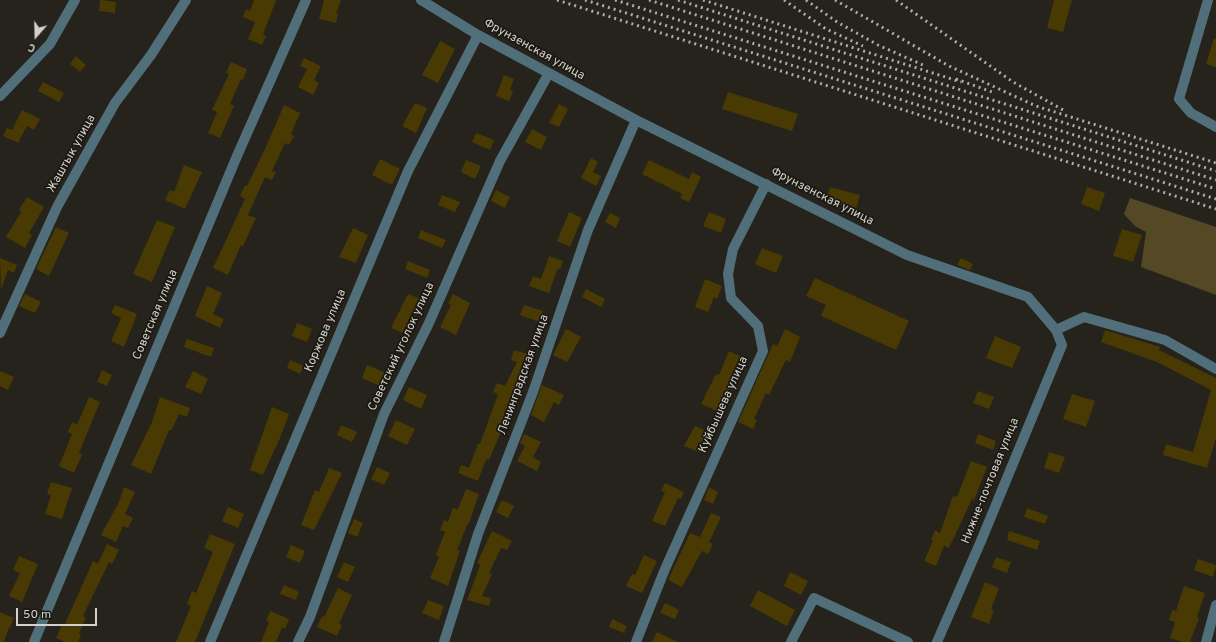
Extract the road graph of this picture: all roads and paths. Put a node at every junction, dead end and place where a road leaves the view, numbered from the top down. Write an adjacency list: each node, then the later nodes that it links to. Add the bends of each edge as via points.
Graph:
1 (76, 0): 8 (street, via 50,44)
2 (186, 0): 13 (street, Жаштык улица, via 151,55 115,103 57,206)
3 (306, 0): 17 (street, Советская улица, via 237,156)
4 (421, 0): 6 (street, Фрунзенская улица)
5 (1208, 0): 10 (street, via 1179,99 1191,113)
6 (478, 35): 7 (street, Фрунзенская улица); 18 (street, Коржова улица, via 408,171)
7 (549, 73): 9 (street, Фрунзенская улица); 19 (street, Советский уголок улица, via 500,161 429,323 384,414 310,617)
8 (0, 96)
9 (636, 120): 11 (street, Фрунзенская улица); 20 (street, Ленинградская улица, via 588,230 533,392 478,534)
10 (1216, 126)
11 (766, 184): 12 (street, Фрунзенская улица, via 907,255 1028,298); 21 (street, Куйбышева улица, via 733,249 728,274 731,298 758,326 763,351 665,569)
12 (1056, 330): 14 (street, via 1084,317 1165,340); 24 (street, Нижне-почтовая улица, via 1062,344)
13 (0, 333)
14 (1216, 369)
15 (1216, 605): 16 (street)
16 (1210, 639)
17 (34, 642)
18 (210, 642)
19 (298, 642)
20 (444, 642)
21 (636, 642)
22 (791, 642): 23 (street, via 814,598)
23 (908, 642)
24 (937, 642)

